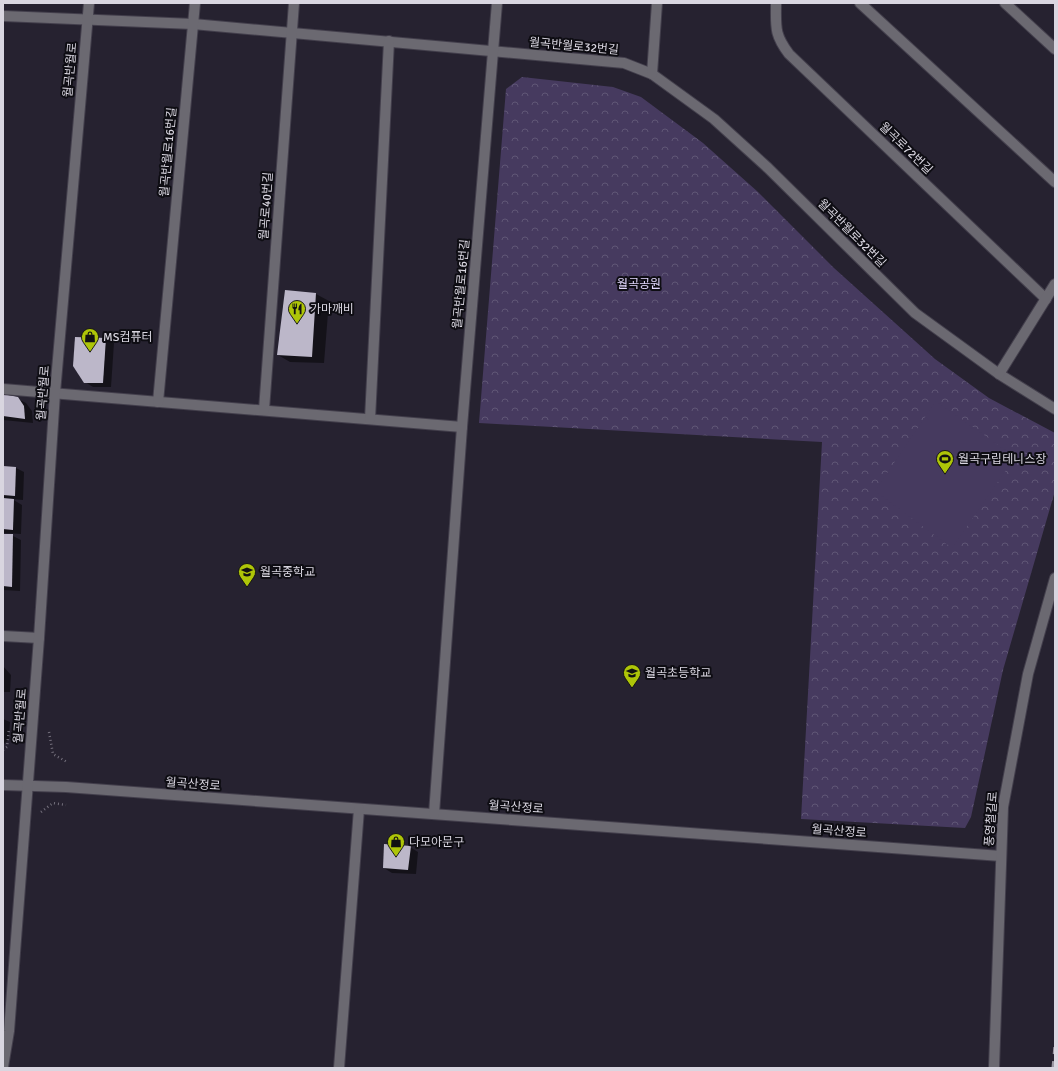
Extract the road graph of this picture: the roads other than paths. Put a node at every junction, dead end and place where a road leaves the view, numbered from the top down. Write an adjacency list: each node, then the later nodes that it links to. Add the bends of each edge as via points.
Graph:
1 (89, 3): 10 (street, 월곡반월로)
2 (195, 3): 11 (street, 월곡반월로16번길)
3 (294, 3): 12 (street, 월곡로40번길)
4 (497, 3): 15 (street, 월곡반월로16번길)
5 (657, 3): 16 (street)
6 (776, 3): 19 (street, 월곡로72번길, via 776,33 779,42 789,54)
7 (860, 3): 17 (street)
8 (1005, 3): 14 (street)
9 (3, 16): 10 (street, 월곡반월로32번길)
10 (87, 19): 11 (street, 월곡반월로32번길); 22 (street, 월곡반월로)
11 (193, 24): 12 (street, 월곡반월로32번길); 23 (street, 월곡반월로16번길)
12 (292, 33): 13 (street, 월곡반월로32번길); 25 (street, 월곡로40번길)
13 (389, 41): 15 (street, 월곡반월로32번길); 26 (street)
14 (1055, 49)
15 (494, 51): 16 (street, 월곡반월로32번길, via 624,63); 27 (street, 월곡반월로16번길)
16 (652, 74): 20 (street, 월곡반월로32번길, via 714,119 768,168 915,313)
17 (1055, 182)
18 (1055, 284): 19 (street)
19 (1046, 299): 20 (street)
20 (1000, 374): 24 (street, 월곡반월로32번길)
21 (3, 389): 22 (street)
22 (55, 393): 23 (street); 30 (street, 월곡반월로)
23 (158, 402): 25 (street)
24 (1055, 409)
25 (264, 410): 26 (street)
26 (370, 419): 27 (street)
27 (462, 427): 34 (street, 월곡반월로16번길)
28 (1055, 578): 35 (street, 풍영철길로, via 1028,674 1007,780)
29 (3, 636): 30 (street)
30 (39, 638): 32 (street, 월곡반월로)
31 (3, 785): 32 (street, 월곡산정로)
32 (28, 785): 33 (street, 월곡산정로); 36 (street, via 9,1031)
33 (359, 810): 34 (street, 월곡산정로); 37 (street)
34 (434, 814): 35 (street, 월곡산정로)
35 (1001, 856): 38 (street, 풍영철길로)
36 (3, 1067)
37 (339, 1068)
38 (994, 1068)

